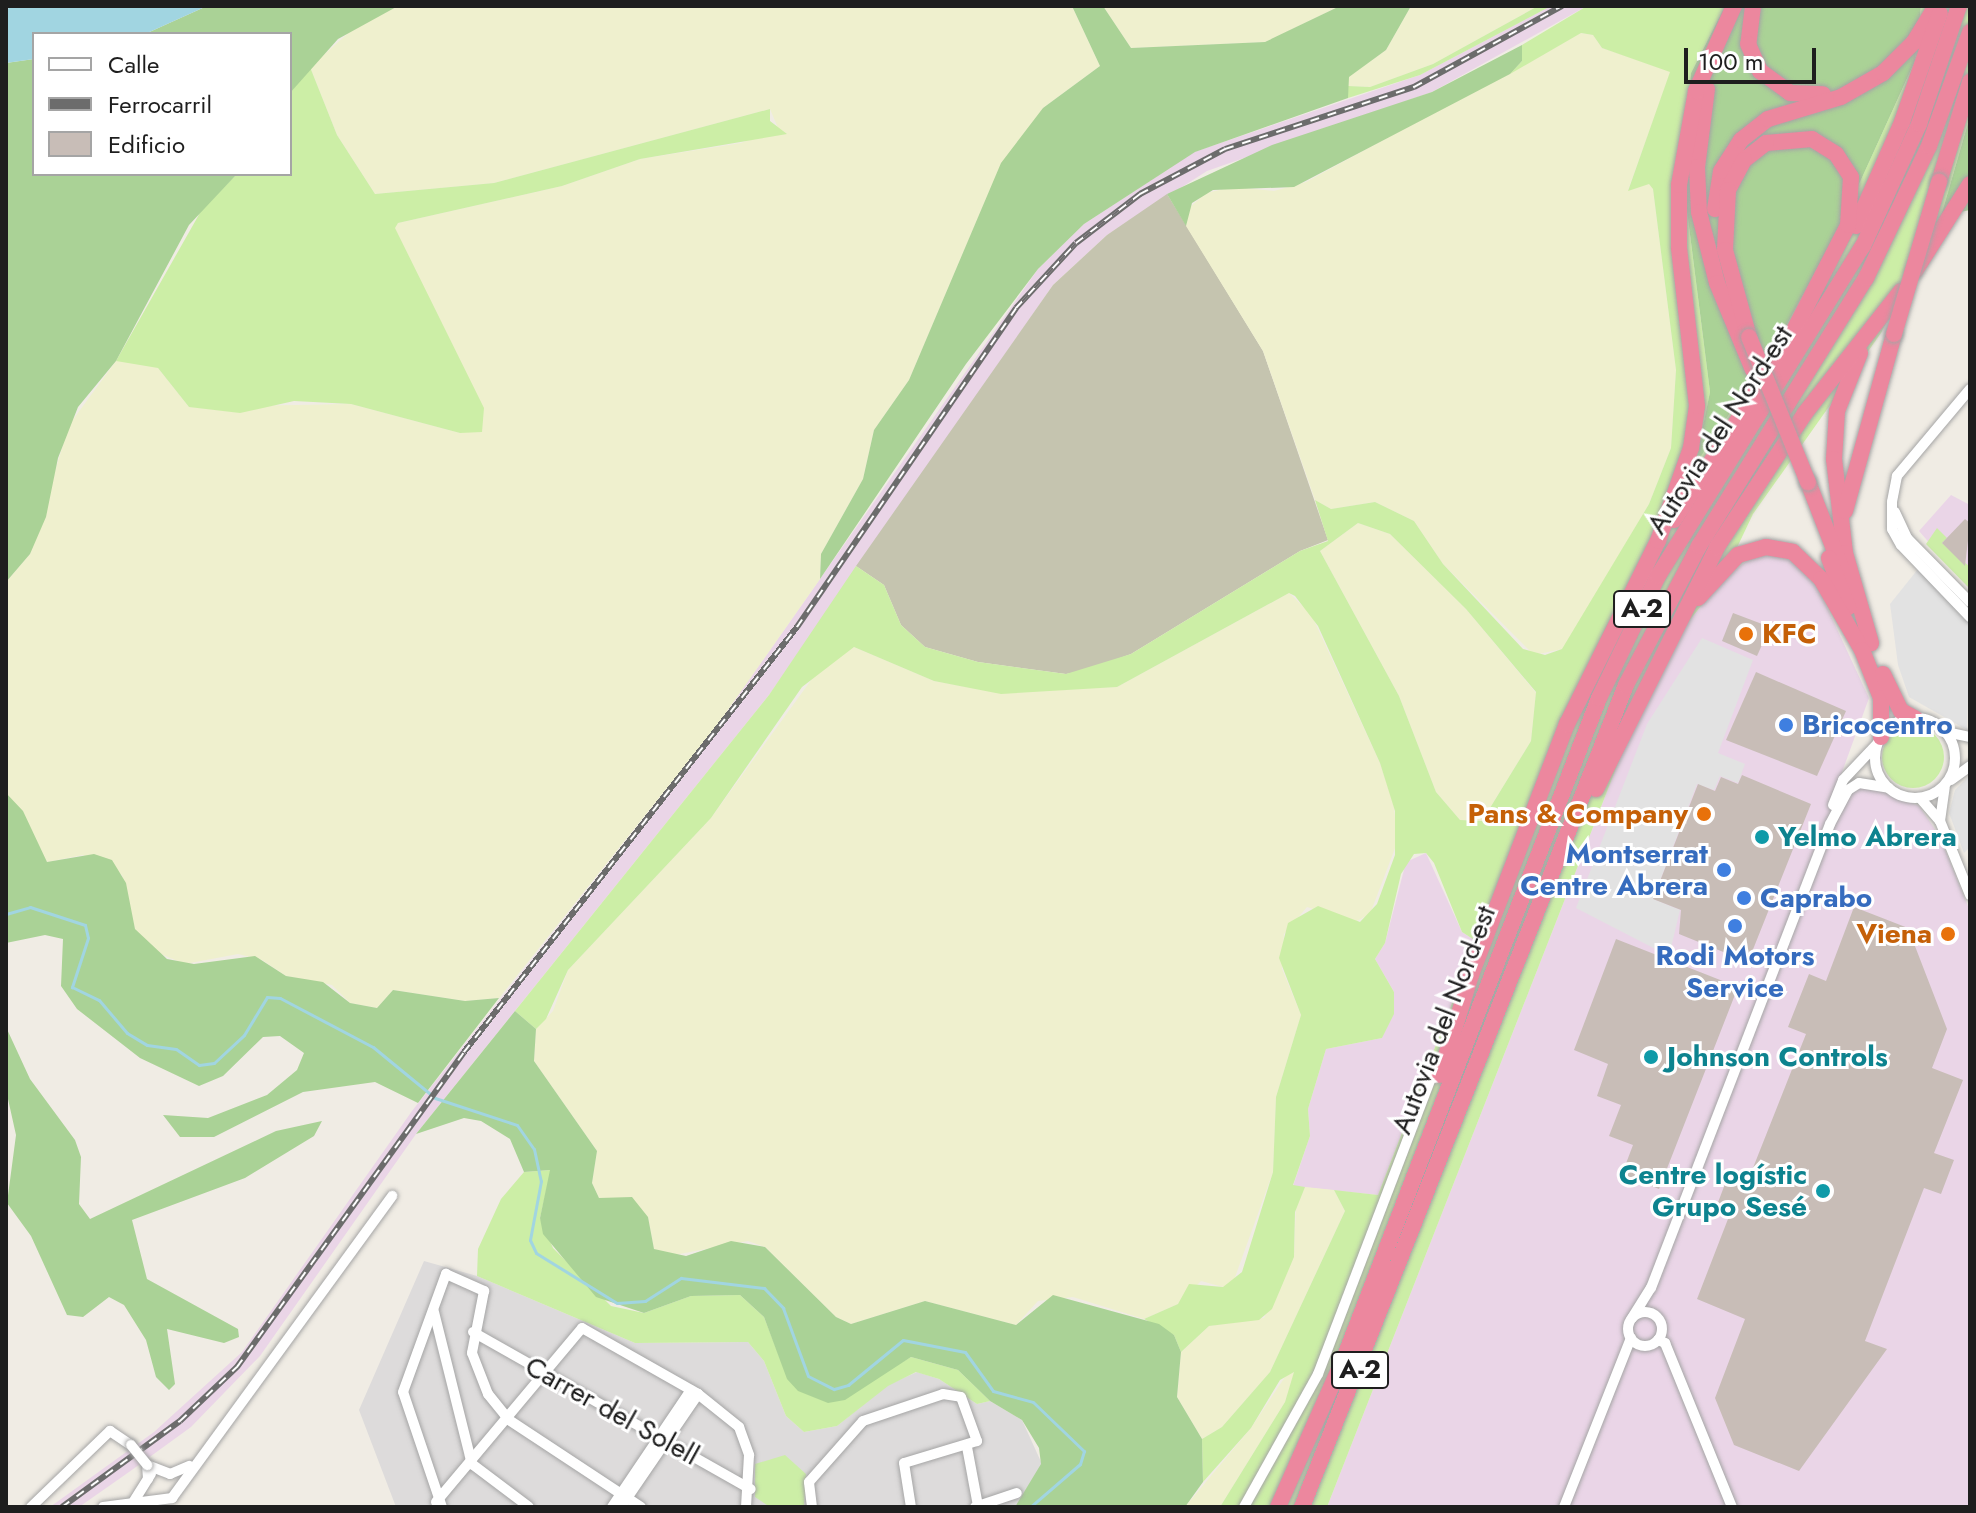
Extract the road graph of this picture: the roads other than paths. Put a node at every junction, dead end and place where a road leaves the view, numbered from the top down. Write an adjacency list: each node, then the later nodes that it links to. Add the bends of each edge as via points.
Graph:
1 (1737, 6): 12 (highway, via 1706,95 1697,176 1704,238); 15 (highway, via 1696,91 1682,163 1679,248 1697,406 1685,469)
2 (1753, 6): 8 (highway, via 1748,44 1766,78 1798,95)
3 (1936, 6): 8 (highway, via 1904,54)
4 (1942, 6): 11 (highway, via 1873,190)
5 (1959, 6): 33 (highway, Autovia del Nord-est / A-2, via 1919,124 1863,246 1658,576 1599,698)
6 (1970, 32): 30 (highway, Autovia del Nord-est / A-2, via 1929,146 1866,278 1645,646)
7 (1970, 82): 14 (highway, bridge, via 1854,462)
8 (1852, 90): 12 (highway, via 1768,119 1741,140 1721,171 1717,230)
9 (1970, 184): 10 (highway)
10 (1901, 291): 14 (highway, via 1856,360 1837,411 1834,459); 18 (highway, via 1765,470)
11 (1814, 295): 12 (highway, via 1848,225 1853,184 1829,147 1781,137 1744,160 1725,200 1725,250); 15 (highway)
12 (1744, 338): 17 (highway, bridge)
13 (1970, 389): 16 (street, via 1897,476 1892,502 1892,529 1901,545)
14 (1842, 529): 17 (highway)
15 (1658, 541): 31 (highway, via 1567,724)
16 (1968, 609)
17 (1867, 647): 18 (highway, via 1807,563 1766,547 1727,564); 19 (highway, via 1901,711); 22 (highway, via 1881,698)
18 (1663, 648): 30 (highway, via 1627,717 1537,940)
19 (1915, 718): 20 (street); 22 (street, via 1895,723)
20 (1946, 732): 21 (street); 24 (street, via 1955,754)
21 (1970, 737)
22 (1879, 740): 25 (street, via 1876,767); 28 (street, via 1843,780)
23 (1970, 766): 24 (street)
24 (1947, 784): 26 (street); 27 (street)
25 (1889, 788): 26 (street); 28 (street, via 1859,783 1848,790)
26 (1920, 798): 27 (street)
27 (1940, 821): 29 (street)
28 (1830, 824): 34 (street)
29 (1970, 895)
30 (1519, 967): 69 (highway, Autovia del Nord-est / A-2)
31 (1471, 975): 33 (highway); 67 (street, via 1318,1374)
32 (392, 1196): 48 (street, via 212,1448)
33 (1387, 1243): 68 (highway, Autovia del Nord-est / A-2)
34 (1651, 1288): 36 (street); 37 (street)
35 (434, 1312): 38 (street, via 446,1274 481,1290); 46 (street); 57 (street, via 403,1392)
36 (1654, 1315): 37 (street); 40 (street, via 1661,1324)
37 (1632, 1318): 39 (street)
38 (473, 1332): 41 (street, Carrer del Solell); 43 (street, via 472,1353 488,1394)
39 (1631, 1338): 40 (street, via 1644,1346); 70 (street)
40 (1658, 1340): 71 (street, via 1665,1343)
41 (547, 1374): 42 (street, via 582,1328); 43 (street); 44 (street, Carrer del Solell)
42 (694, 1392): 44 (street); 52 (street, via 739,1427 749,1455)
43 (509, 1420): 46 (street); 54 (street)
44 (663, 1440): 52 (street, Carrer del Solell); 54 (street)
45 (967, 1447): 58 (street); 65 (street, via 977,1441 961,1397 943,1394 863,1421 809,1482); 66 (street, via 904,1463)
46 (472, 1464): 57 (street); 61 (street)
47 (147, 1465): 49 (street); 50 (street); 59 (street, bridge, via 110,1431)
48 (190, 1466): 49 (street); 51 (street)
49 (165, 1473): 50 (street); 51 (street)
50 (146, 1482): 55 (street); 56 (street)
51 (176, 1485): 56 (street, via 168,1501)
52 (751, 1489): 64 (street)
53 (1017, 1493): 58 (street)
54 (623, 1499): 62 (street); 63 (street)
55 (134, 1501): 56 (street); 60 (street)
56 (153, 1501)
57 (439, 1505)
58 (977, 1506)
59 (31, 1507)
60 (103, 1507)
61 (529, 1507)
62 (612, 1507)
63 (641, 1507)
64 (746, 1507)
65 (812, 1507)
66 (911, 1507)
67 (1244, 1507)
68 (1278, 1507)
69 (1302, 1507)
70 (1564, 1507)
71 (1732, 1507)

